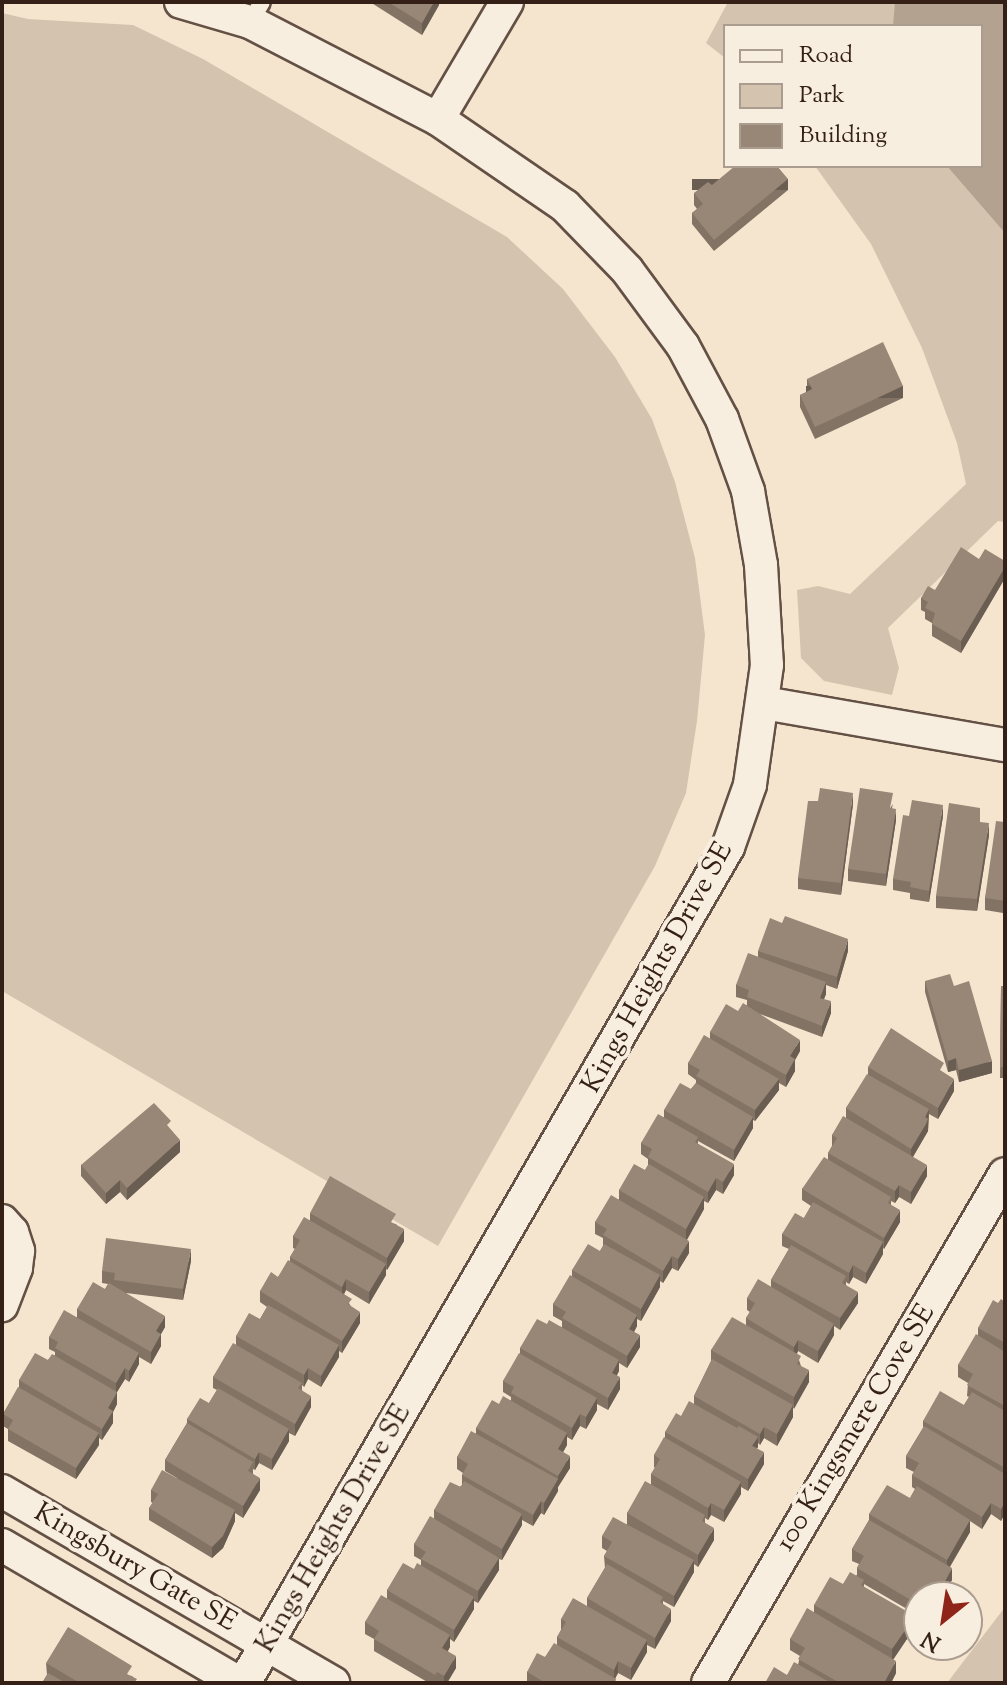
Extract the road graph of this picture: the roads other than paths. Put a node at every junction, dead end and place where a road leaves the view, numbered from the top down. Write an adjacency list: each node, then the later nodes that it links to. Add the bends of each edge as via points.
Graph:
1 (181, 2): 3 (street, Kings Heights Drive SE)
2 (507, 2): 4 (street)
3 (247, 9): 4 (street, Kings Heights Drive SE)
4 (438, 119): 5 (street, Kings Heights Drive SE, via 565,206 627,270 683,346 722,419 748,491 761,565)
5 (764, 703): 6 (street); 12 (street, Kings Heights Drive SE, via 750,785 728,847)
6 (1005, 745)
7 (1005, 1174): 15 (street, 100 Kingsmere Cove SE)
8 (2, 1221): 9 (street, via 18,1251)
9 (2, 1305)
10 (2, 1491): 12 (street, Kingsbury Gate SE)
11 (2, 1545): 13 (street, Kingsbury Gate SE)
12 (267, 1645): 13 (street, Kings Heights Drive SE); 14 (street, Kingsbury Gate SE)
13 (241, 1683)
14 (333, 1683)
15 (708, 1683)

